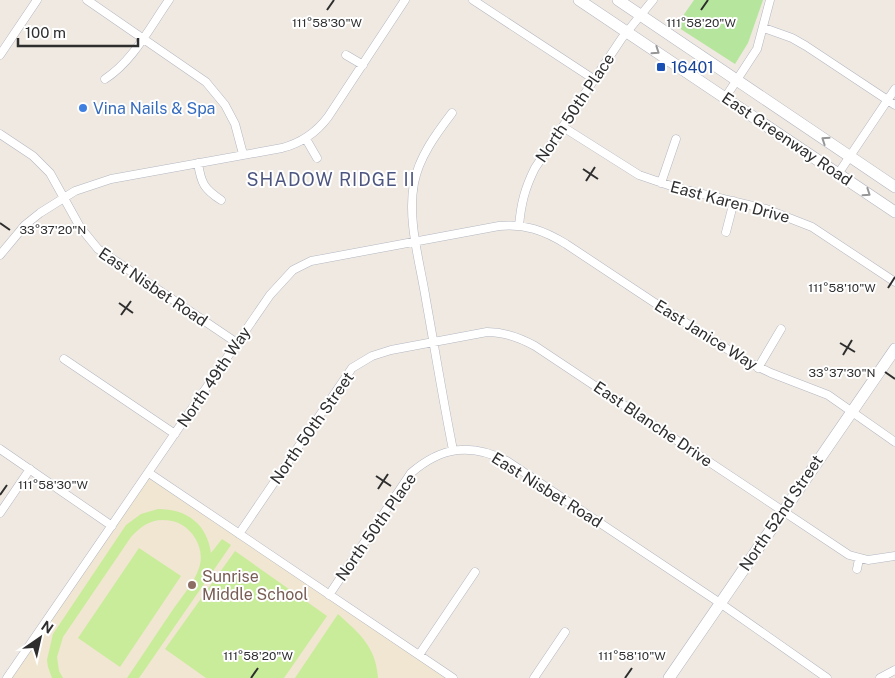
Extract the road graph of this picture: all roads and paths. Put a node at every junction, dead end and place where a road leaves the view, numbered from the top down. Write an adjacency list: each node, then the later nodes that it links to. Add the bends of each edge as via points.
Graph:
1 (38, 0): 14 (street)
2 (87, 0): 13 (street)
3 (169, 0): 13 (street)
4 (405, 0): 16 (street)
5 (473, 0): 18 (street)
6 (579, 0): 12 (main road, East Greenway Road)
7 (618, 0): 10 (main road, East Greenway Road)
8 (653, 0): 10 (street, North 50th Place)
9 (770, 0): 11 (street)
10 (641, 16): 12 (street, North 50th Place); 19 (main road, East Greenway Road)
11 (764, 28): 19 (street, via 757,49); 22 (street, via 806,46)
12 (628, 32): 18 (street, North 50th Place); 21 (main road, East Greenway Road, one-way to 21)
13 (143, 38): 17 (street, via 116,72); 29 (street, via 206,82 216,93 235,124)
14 (0, 55)
15 (346, 55): 16 (street)
16 (363, 65): 27 (street, via 322,125)
17 (105, 79)
18 (595, 80): 25 (street, North 50th Place)
19 (737, 80): 21 (street); 30 (main road, East Greenway Road, one-way to 19)
20 (895, 89): 22 (street)
21 (725, 98): 33 (main road, East Greenway Road)
22 (887, 100): 23 (street); 30 (street)
23 (895, 105)
24 (452, 113): 42 (street, via 420,162 414,181 411,204)
25 (563, 127): 34 (street, East Karen Drive, via 639,175); 40 (street, North 50th Place, via 526,187)
26 (0, 134): 36 (street, East Nisbet Road, via 34,156 50,173)
27 (306, 139): 29 (street, via 282,148); 31 (street)
28 (676, 139): 34 (street)
29 (243, 154): 32 (street)
30 (850, 156): 33 (street); 35 (main road, East Greenway Road)
31 (317, 158)
32 (198, 163): 36 (street, via 111,179); 37 (street, via 203,186)
33 (838, 174): 39 (main road, East Greenway Road, one-way to 39)
34 (661, 183): 38 (street, East Karen Drive)
35 (895, 187)
36 (64, 197): 43 (street, via 25,225); 47 (street, East Nisbet Road, via 98,250)
37 (222, 200)
38 (734, 201): 41 (street); 44 (street, East Karen Drive, via 812,226)
39 (895, 212)
40 (520, 226): 42 (street, North 49th Way, via 499,226); 50 (street, East Janice Way, via 552,235)
41 (726, 232)
42 (416, 242): 46 (street); 47 (street, North 49th Way, via 311,261 294,270 270,296)
43 (0, 255)
44 (895, 282)
45 (781, 329): 50 (street)
46 (434, 342): 55 (street); 58 (street, East Blanche Drive, via 487,332 522,338); 61 (street, North 50th Street, via 372,356 352,368)
47 (237, 343): 52 (street, North 49th Way)
48 (895, 349): 51 (main road, North 52nd Street)
49 (64, 360): 52 (street)
50 (758, 368): 51 (street, East Janice Way, via 828,395)
51 (852, 411): 53 (street, East Janice Way); 58 (main road, North 52nd Street)
52 (176, 434): 57 (street, North 49th Way)
53 (895, 442)
54 (0, 449): 56 (street)
55 (453, 450): 66 (street, North 50th Place, via 431,458 411,473); 67 (street, East Nisbet Road, via 479,450 494,454)
56 (30, 469): 59 (street); 60 (street)
57 (149, 473): 60 (street, North 49th Way); 61 (street)
58 (783, 511): 63 (street, East Blanche Drive); 67 (main road, North 52nd Street)
59 (0, 514)
60 (112, 526): 71 (street, North 49th Way)
61 (239, 534): 66 (street)
62 (895, 556): 63 (street)
63 (858, 559): 64 (street)
64 (857, 569)
65 (475, 572): 69 (street)
66 (329, 595): 69 (street)
67 (720, 603): 74 (main road, North 52nd Street); 75 (street, East Nisbet Road)
68 (565, 632): 73 (street)
69 (419, 655): 72 (street)
70 (895, 670): 76 (street)
71 (7, 678)
72 (453, 678)
73 (534, 678)
74 (669, 678)
75 (827, 678)
76 (880, 678)

